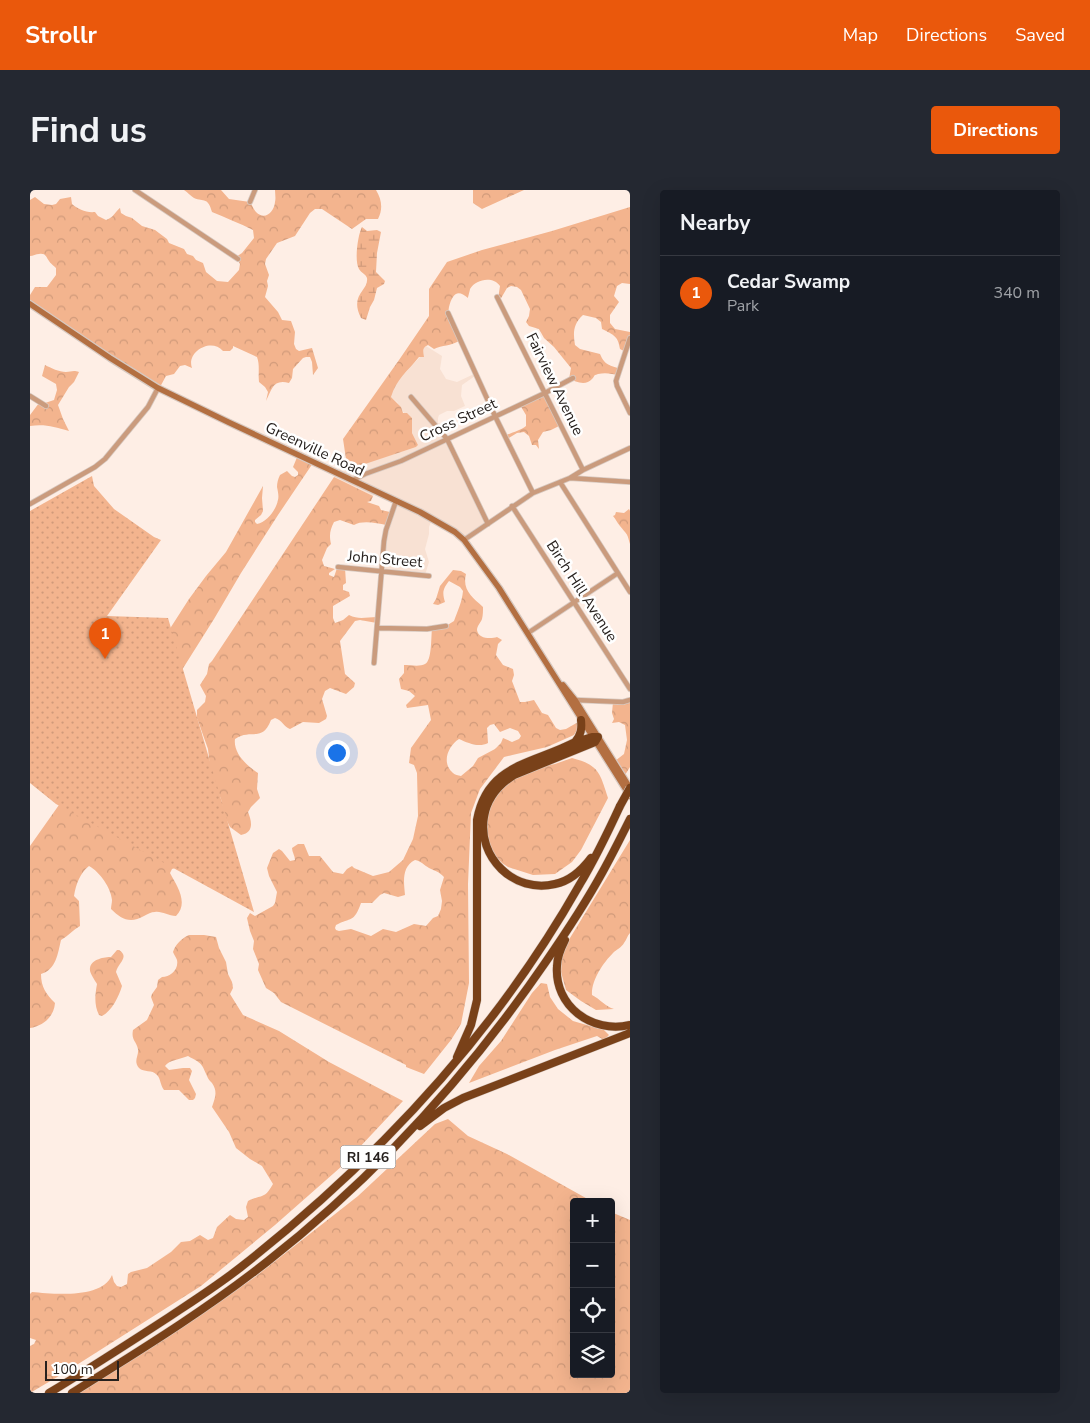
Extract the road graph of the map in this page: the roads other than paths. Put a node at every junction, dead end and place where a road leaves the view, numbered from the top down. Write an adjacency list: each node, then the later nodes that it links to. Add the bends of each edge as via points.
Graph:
1 (135, 190): 4 (street)
2 (256, 190): 3 (street)
3 (250, 202)
4 (238, 259)
5 (497, 297): 11 (street, Fairview Avenue)
6 (30, 304): 10 (main road, Greenville Road)
7 (448, 313): 16 (street)
8 (630, 338): 15 (street, via 616,381)
9 (573, 378): 11 (street, Cross Street)
10 (158, 388): 21 (main road, Greenville Road); 26 (street, via 148,406 105,460)
11 (545, 393): 16 (street, Cross Street); 19 (street, Fairview Avenue)
12 (30, 396): 14 (street)
13 (411, 397): 17 (street)
14 (46, 406)
15 (630, 413)
16 (496, 416): 17 (street, Cross Street); 24 (street)
17 (448, 439): 21 (street, Cross Street); 28 (street)
18 (630, 448): 19 (street)
19 (583, 470): 20 (street)
20 (570, 478): 22 (street); 23 (street)
21 (352, 480): 25 (main road, Greenville Road)
22 (560, 482): 24 (street); 32 (street)
23 (630, 482)
24 (533, 493): 27 (street)
25 (396, 500): 29 (main road, Greenville Road, via 435,520); 31 (street, via 386,530)
26 (30, 504)
27 (512, 506): 28 (street); 35 (street, Birch Hill Avenue)
28 (488, 524): 29 (street)
29 (464, 540): 38 (main road, Greenville Road)
30 (338, 568): 31 (street, John Street)
31 (382, 572): 33 (street, John Street); 37 (street)
32 (618, 573): 34 (street); 35 (street)
33 (429, 576)
34 (630, 592)
35 (574, 601): 38 (street); 41 (street, Birch Hill Avenue)
36 (446, 626): 37 (street)
37 (378, 628): 39 (street)
38 (528, 633): 40 (main road, Greenville Road)
39 (374, 663)
40 (546, 663): 42 (main road, Greenville Road); 44 (main road, Greenville Road)
41 (630, 689)
42 (575, 700): 43 (street); 46 (main road, Greenville Road)
43 (630, 700)
44 (581, 720): 45 (highway, via 582,728); 46 (main road, Greenville Road)
45 (575, 742): 46 (highway); 54 (highway, via 505,773 489,788 480,804 477,820 477,1000 471,1025)
46 (596, 742): 47 (main road, Greenville Road); 48 (main road, Greenville Road); 50 (highway, via 594,747 586,746 505,781 494,792 483,824 485,842 494,862 507,875 528,884 547,886 578,873)
47 (630, 788): 50 (highway, RI 146, bridge)
48 (630, 796)
49 (630, 819): 51 (highway, RI 146)
50 (604, 840): 54 (highway, RI 146, via 530,964)
51 (576, 916): 52 (highway, via 557,962 563,997 577,1013 594,1023 618,1028); 55 (highway, RI 146, via 499,1026)
52 (630, 1025)
53 (630, 1033): 55 (highway, via 463,1098)
54 (453, 1065): 56 (highway, RI 146, via 370,1155 240,1268 144,1334)
55 (404, 1138): 57 (highway, RI 146, via 351,1190 270,1260 196,1314)
56 (48, 1393)
57 (72, 1393)

